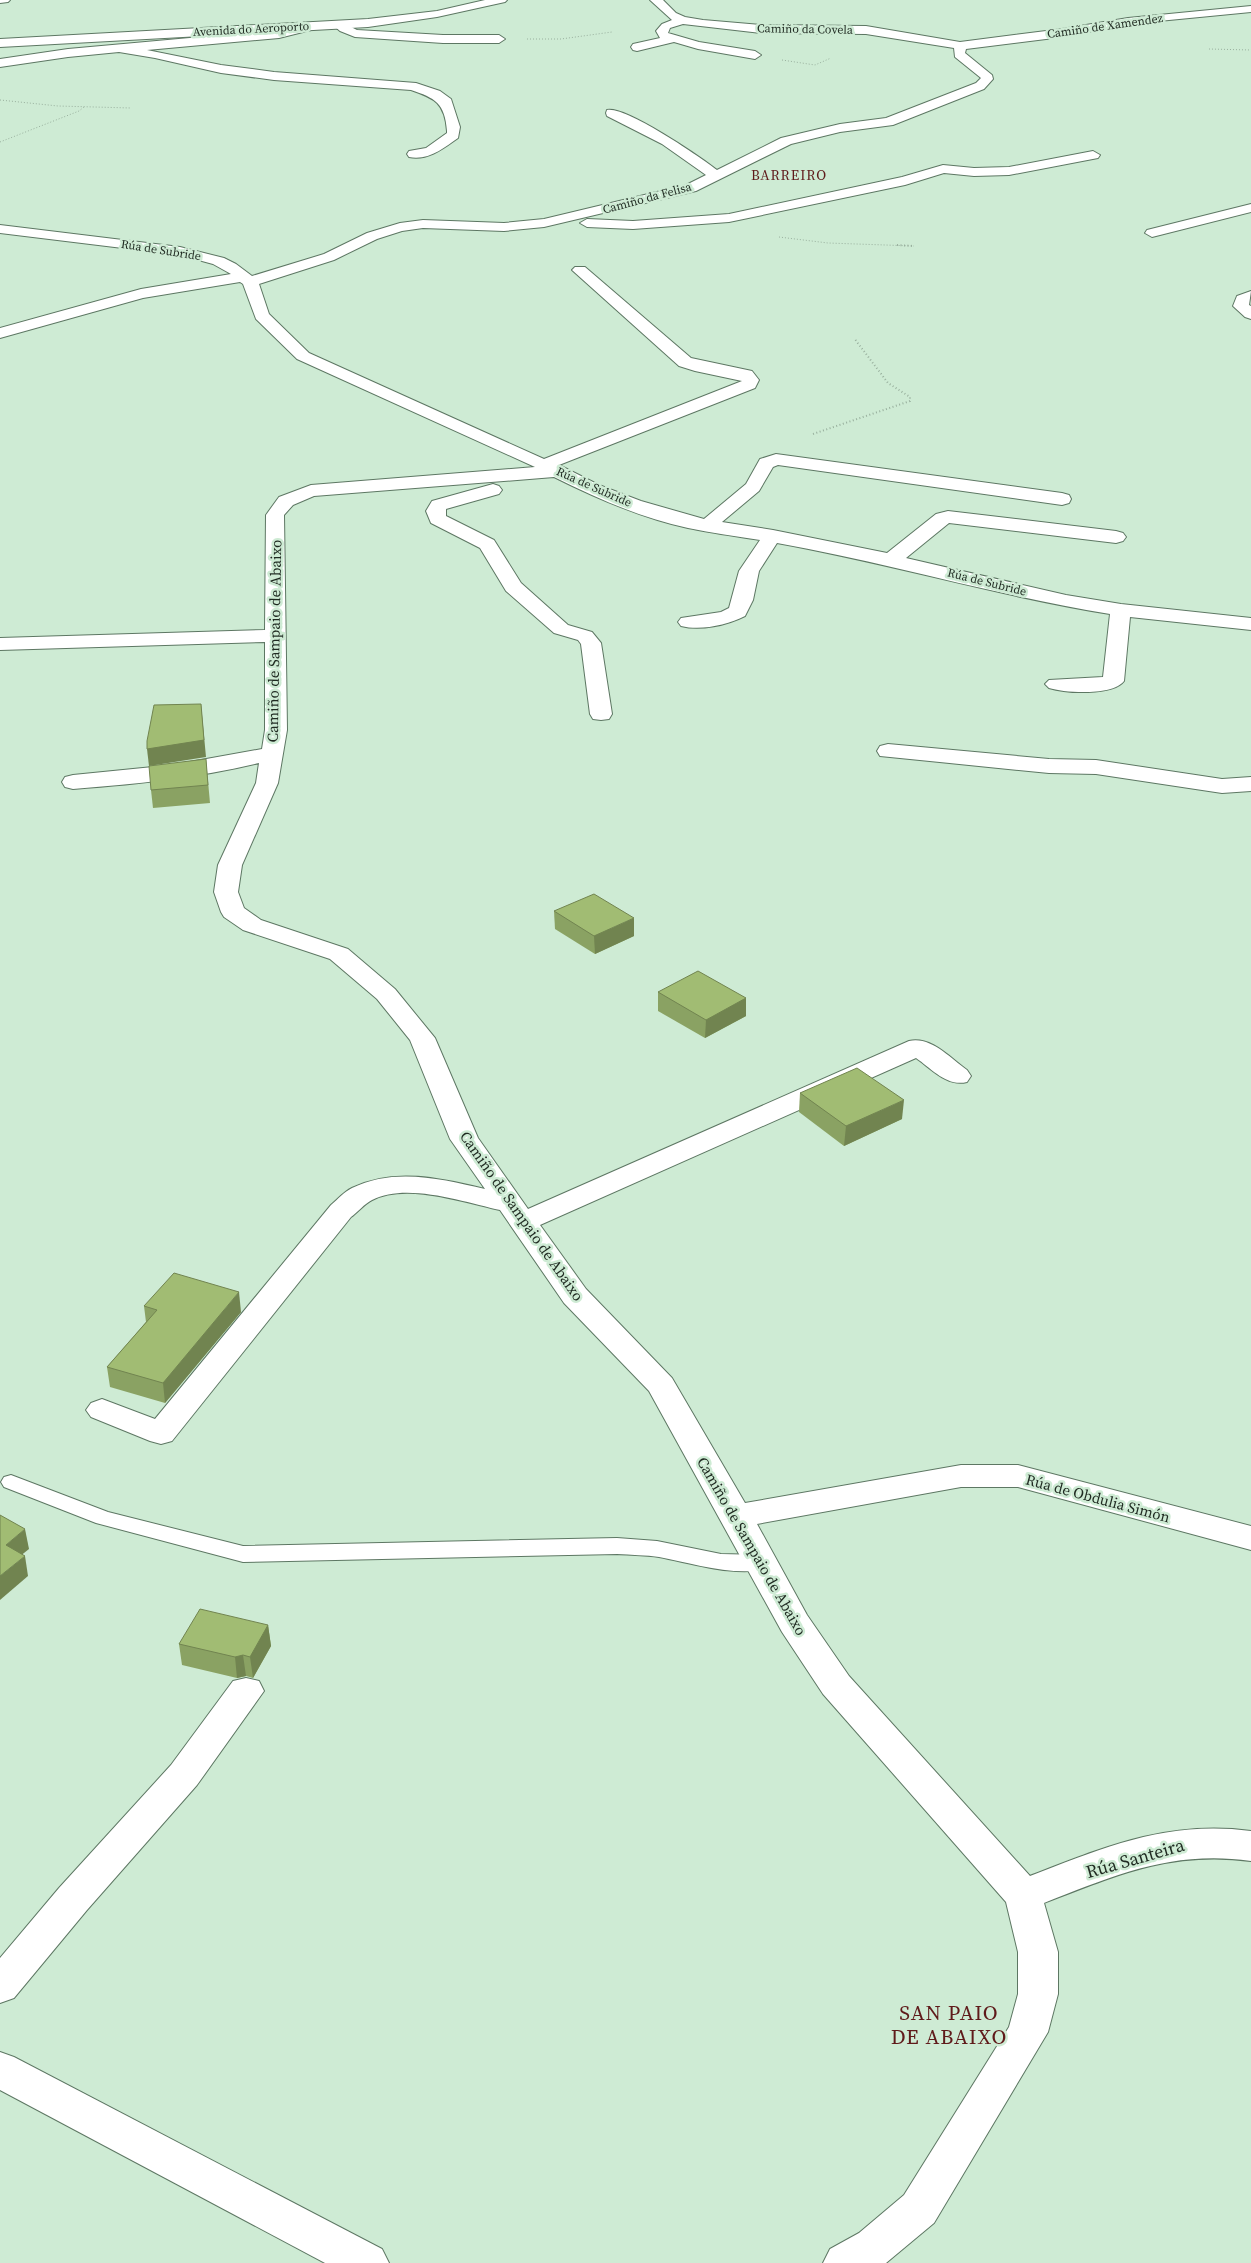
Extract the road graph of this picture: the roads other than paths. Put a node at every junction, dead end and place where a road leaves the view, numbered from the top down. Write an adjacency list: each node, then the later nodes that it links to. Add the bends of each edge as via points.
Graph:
1 (0, 0): 2 (street)
2 (4, 0)
3 (501, 0): 8 (street, Avenida do Aeroporto, via 399,20)
4 (656, 0): 7 (street, Camiño da Covela)
5 (1202, 2): 6 (street)
6 (1248, 10): 14 (street, Camiño de Xamendez, via 1128,21)
7 (677, 22): 10 (street, Camiño da Covela); 12 (street, via 662,31 663,36)
8 (339, 25): 9 (street, Avenida do Aeroporto); 11 (street, via 355,33)
9 (314, 26): 13 (street, Avenida do Aeroporto); 16 (street, via 279,34)
10 (746, 28): 14 (street, Camiño da Covela, via 866,30); 17 (street)
11 (499, 39)
12 (671, 39): 15 (street); 17 (street)
13 (0, 43)
14 (960, 46): 23 (street, Camiño da Felisa, via 959,54 988,79 980,86 888,122 786,140)
15 (637, 47)
16 (121, 48): 19 (street); 21 (street, via 250,73 426,90 446,102 454,127 453,135 430,151)
17 (714, 48): 18 (street)
18 (755, 55)
19 (0, 63)
20 (612, 113): 23 (street, via 642,127)
21 (414, 154)
22 (1093, 155): 25 (street, via 1009,171 943,169 905,182 729,218 633,225 578,223)
23 (716, 176): 25 (street, Camiño da Felisa, via 691,188)
24 (1251, 208): 27 (street)
25 (568, 219): 29 (street, Camiño da Felisa, via 504,227 422,224 400,227 372,236 329,257)
26 (0, 229): 29 (street, Rúa de Subride, via 180,251 214,260)
27 (1152, 232)
28 (580, 270): 33 (street, Camiño de Sampaio de Abaixo, via 685,362 746,375 751,380)
29 (246, 279): 32 (street, Camiño da Felisa, via 141,294); 33 (street, Rúa de Subride, via 262,316 303,356)
30 (1251, 296): 31 (street, via 1244,299 1241,306)
31 (1251, 314)
32 (0, 333)
33 (551, 468): 34 (street, Camiño de Sampaio de Abaixo); 36 (street, Rúa de Subride, via 634,505)
34 (514, 475): 43 (street, Camiño de Sampaio de Abaixo, via 311,491 286,501 275,515); 46 (street, via 517,483 514,486 439,505 435,511 438,519 487,544 513,587 561,629 585,636 591,643)
35 (1062, 499): 36 (street, via 776,459 766,463 753,487)
36 (708, 526): 37 (street, Rúa de Subride)
37 (773, 536): 39 (street, Rúa de Subride); 41 (street, via 749,571 744,600 738,612 725,618)
38 (1116, 537): 39 (street, via 948,517)
39 (891, 560): 40 (street, Rúa de Subride, via 1027,593)
40 (1121, 610): 42 (street, Rúa de Subride); 45 (street, via 1113,681 1102,685)
41 (688, 622)
42 (1251, 624)
43 (275, 636): 44 (street); 48 (street, Camiño de Sampaio de Abaixo, via 276,730)
44 (0, 644)
45 (1056, 684)
46 (601, 714)
47 (888, 751): 50 (street, via 1049,766 1096,767 1222,786)
48 (272, 754): 49 (street, via 148,776); 52 (street, Camiño de Sampaio de Abaixo, via 267,783 230,865 226,892 233,912 252,925 338,954 386,994 422,1038 464,1139)
49 (73, 782)
50 (1251, 784)
51 (958, 1076): 52 (street, via 918,1047)
52 (517, 1213): 53 (street, via 431,1187 392,1184 362,1194 341,1212 160,1433); 55 (street, Camiño de Sampaio de Abaixo, via 575,1296 661,1385)
53 (102, 1410)
54 (11, 1482): 57 (lane, via 103,1518 243,1554 617,1546 721,1562)
55 (736, 1516): 56 (street, Rúa de Obdulia Simón, via 961,1476 1018,1476); 57 (street, Camiño de Sampaio de Abaixo)
56 (1251, 1538)
57 (762, 1563): 60 (street, Camiño de Sampaio de Abaixo, via 794,1623 836,1685)
58 (246, 1691): 61 (street, via 184,1775)
59 (1251, 1846): 60 (street, Rúa Santeira, via 1185,1842 1104,1864)
60 (1023, 1896): 64 (street, Camiño de Sampaio de Abaixo, via 1038,1952 1038,1994 1028,2032 919,2209 874,2247)
61 (0, 1986)
62 (0, 2070): 63 (street)
63 (367, 2263)
64 (846, 2263)

